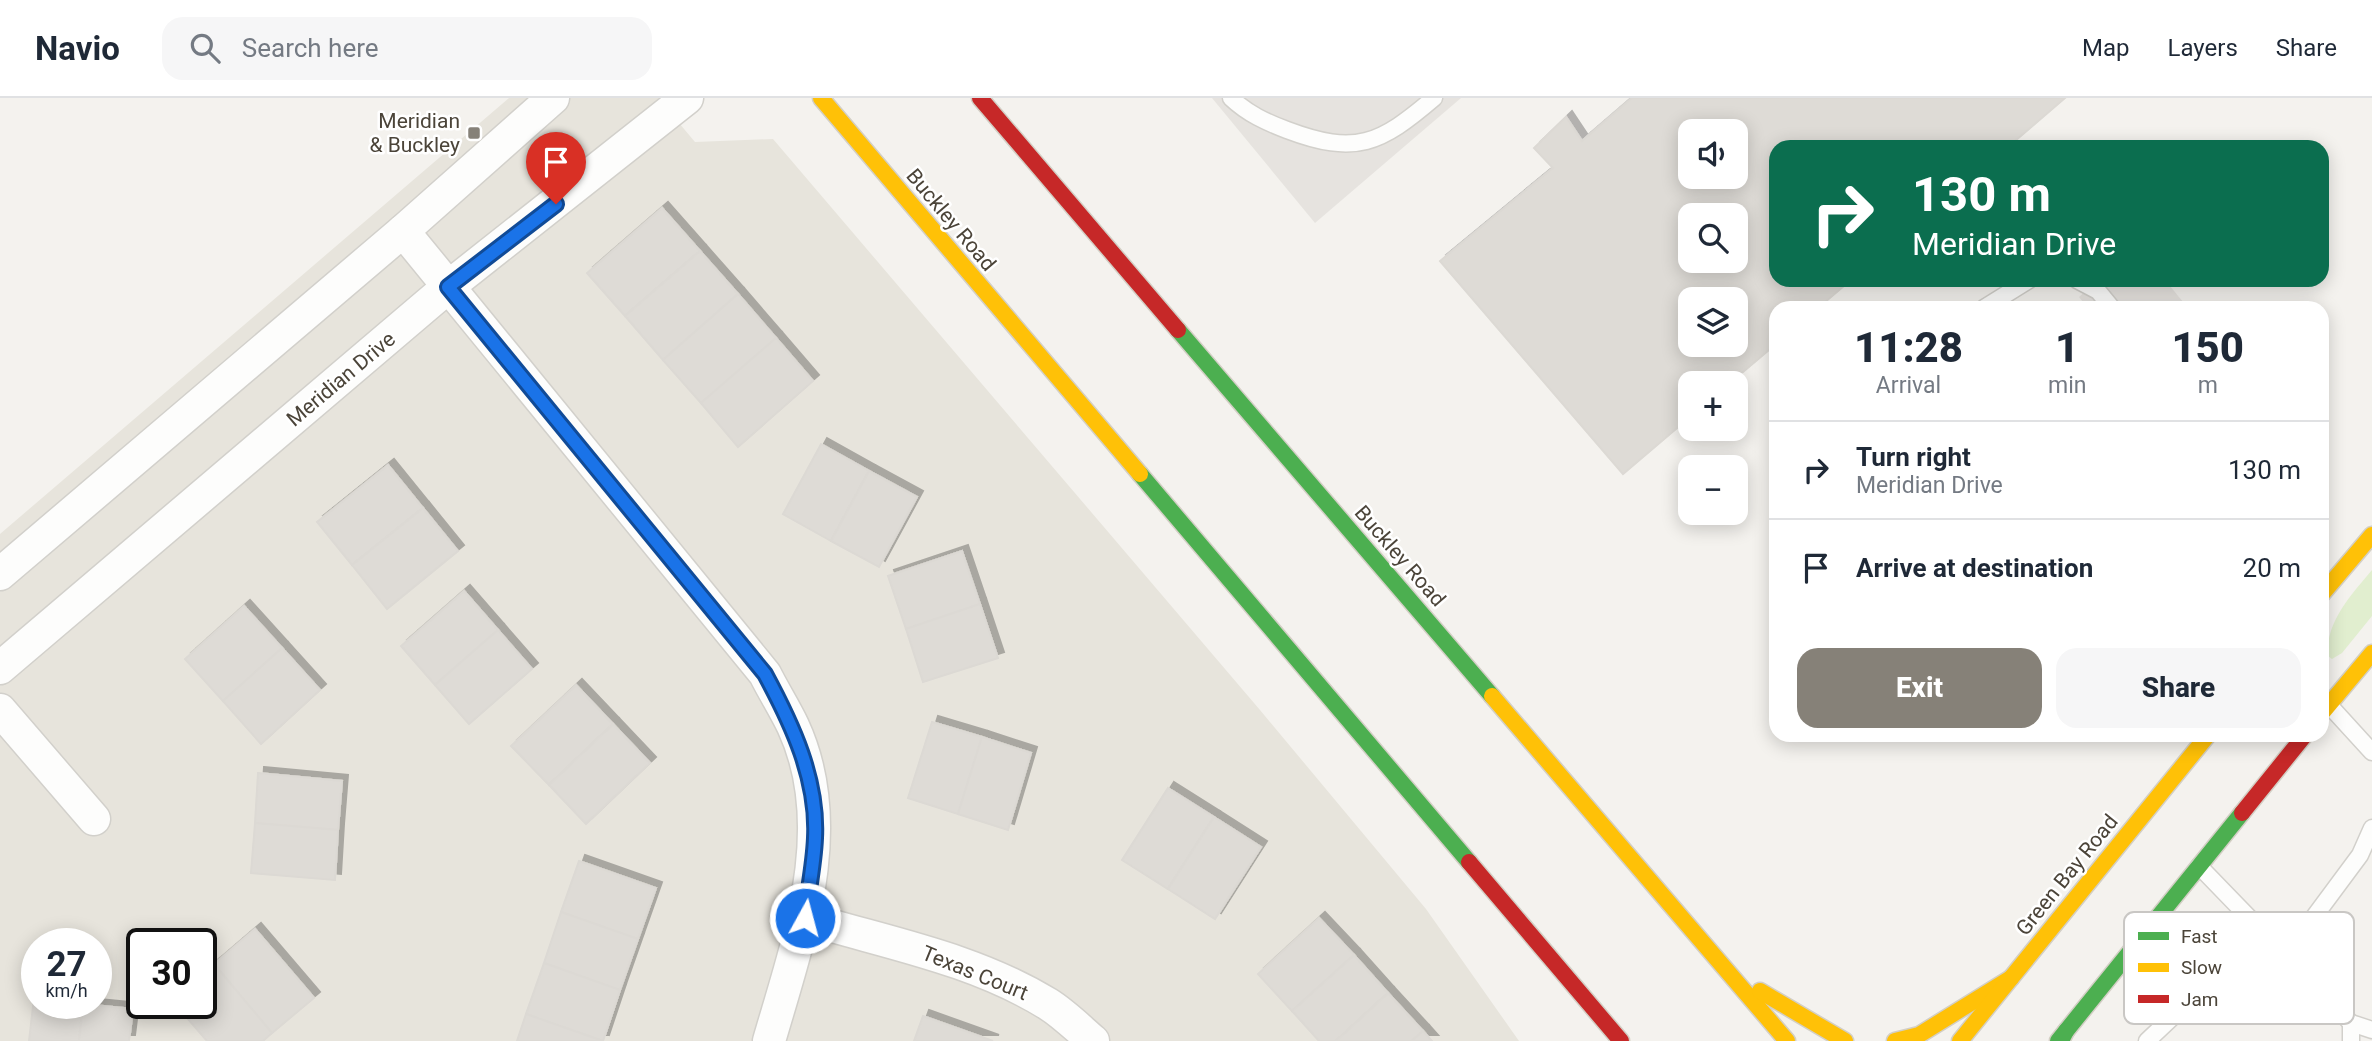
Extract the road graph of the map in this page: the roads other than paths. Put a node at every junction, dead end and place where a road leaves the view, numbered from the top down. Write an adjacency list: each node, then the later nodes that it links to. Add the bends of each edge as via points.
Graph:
1 (553, 98): 7 (street)
2 (687, 98): 8 (street, Meridian Drive)
3 (821, 98): 40 (main road, Buckley Road)
4 (980, 98): 31 (main road, Buckley Road)
5 (1231, 98): 6 (lane, via 1255,118 1324,143 1351,146 1406,122)
6 (1434, 98)
7 (403, 231): 8 (street); 14 (street)
8 (448, 287): 17 (street, Meridian Drive); 30 (street, via 765,674 794,728 810,784 815,836)
9 (2018, 287): 11 (lane)
10 (2090, 287): 12 (lane)
11 (1995, 301)
12 (2106, 301)
13 (2372, 535): 15 (main road)
14 (0, 574)
15 (2329, 586)
16 (2372, 653): 18 (main road)
17 (0, 668)
18 (2329, 700)
19 (0, 710): 24 (street)
20 (2329, 711): 23 (lane)
21 (2202, 742): 33 (main road, Green Bay Road)
22 (2299, 742): 26 (main road)
23 (2372, 752)
24 (94, 819)
25 (2372, 828): 29 (lane, via 2360,855)
26 (2200, 866): 27 (main road); 28 (lane)
27 (2161, 912)
28 (2243, 912)
29 (2318, 912)
30 (805, 918): 38 (street); 39 (street, Texas Court, via 929,951 996,978 1049,1004)
31 (1719, 960): 41 (main road, Buckley Road); 42 (main road, via 1779,1005)
32 (2124, 960): 37 (main road)
33 (2011, 978): 43 (main road, via 1919,1035); 44 (main road, Green Bay Road)
34 (2165, 1024): 45 (lane)
35 (2354, 1024): 36 (lane)
36 (2372, 1030)
37 (2065, 1039)
38 (769, 1041)
39 (1093, 1041)
40 (1621, 1041)
41 (1787, 1041)
42 (1845, 1041)
43 (1895, 1041)
44 (1959, 1041)
45 (2147, 1041)

